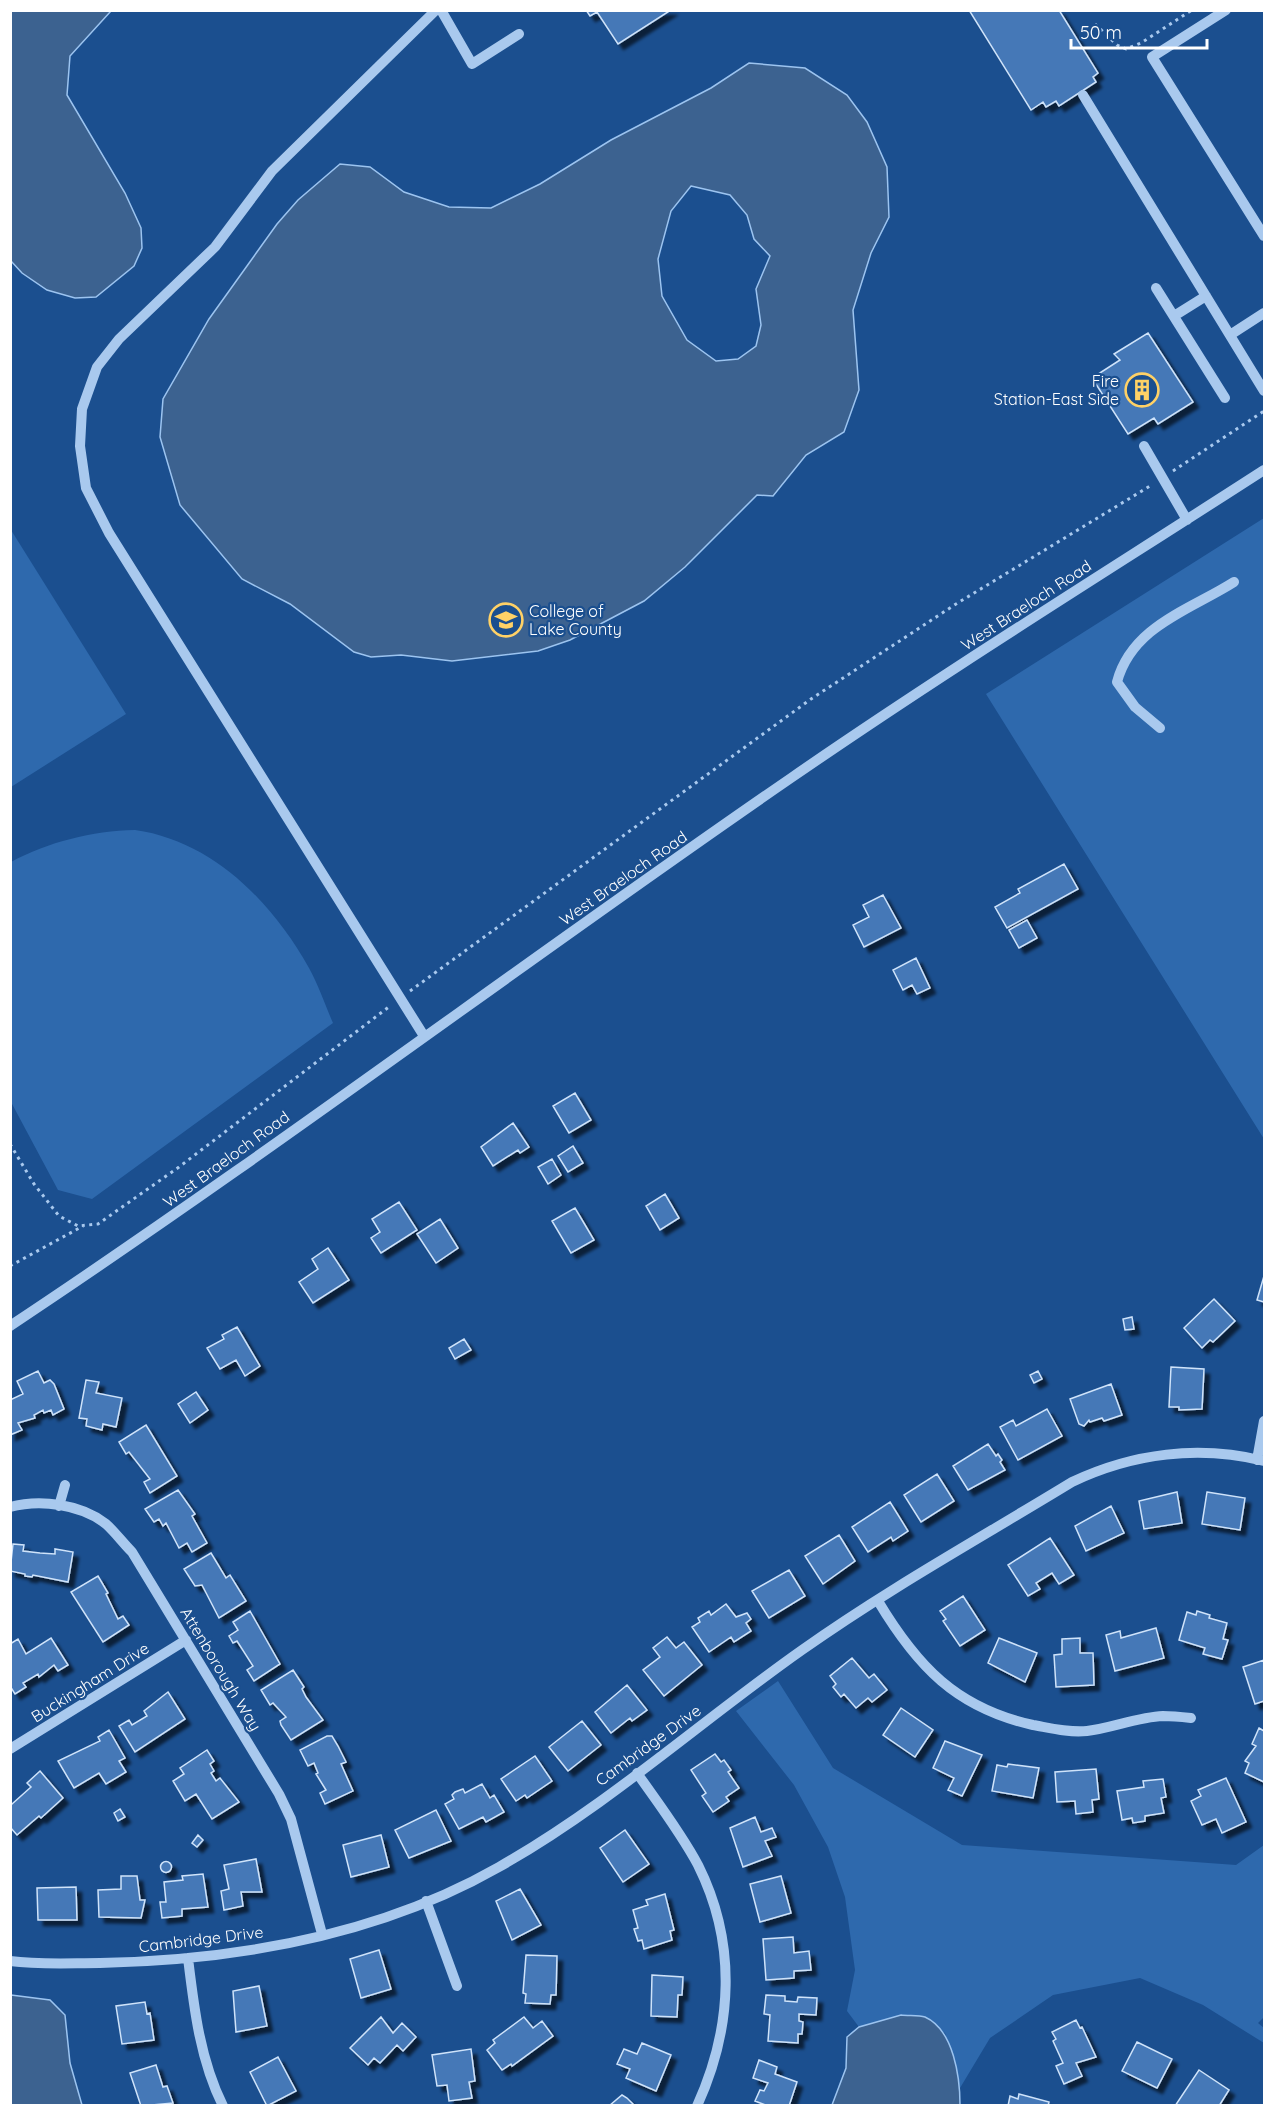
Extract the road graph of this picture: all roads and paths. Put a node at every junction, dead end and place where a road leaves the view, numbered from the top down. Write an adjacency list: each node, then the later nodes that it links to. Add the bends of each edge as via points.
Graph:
1 (439, 10): 5 (street, via 472,64); 22 (street, via 272,171 214,247 119,339 97,367 82,409 80,446 86,488 109,533)
2 (1192, 10): 4 (path, via 1125,49)
3 (1226, 10): 7 (street, via 1152,57)
4 (1095, 24)
5 (519, 34)
6 (1083, 95): 9 (street)
7 (1264, 236)
8 (1156, 288): 11 (street)
9 (1206, 296): 11 (street); 12 (street)
10 (1264, 313): 12 (street)
11 (1173, 316): 14 (street)
12 (1230, 335): 13 (street)
13 (1264, 391)
14 (1225, 398)
15 (1264, 411): 18 (path)
16 (1144, 446): 18 (street)
17 (1264, 470): 19 (street, West Braeloch Road)
18 (1163, 478): 19 (street); 22 (path, via 956,604 811,699)
19 (1187, 520): 23 (street, West Braeloch Road, via 792,777)
20 (1234, 582): 21 (street, via 1164,620 1141,641 1119,672 1117,682 1123,691)
21 (1160, 728)
22 (400, 998): 23 (street); 25 (path, via 179,1167 98,1224)
23 (424, 1036): 27 (street, West Braeloch Road, via 170,1218)
24 (10, 1144): 25 (path, via 59,1216)
25 (84, 1225): 26 (path)
26 (10, 1266)
27 (10, 1326)
28 (1264, 1421): 29 (street)
29 (1261, 1461): 33 (street, Cambridge Drive, via 1234,1454 1193,1452 1148,1456 1105,1466 1072,1482)
30 (65, 1485): 31 (street)
31 (59, 1506): 32 (street, Attenborough Way, via 46,1502); 34 (street, Attenborough Way, via 83,1512 105,1524 132,1552)
32 (10, 1508)
33 (878, 1601): 35 (street, via 921,1664 976,1706 1010,1720 1051,1729 1086,1731 1162,1716); 37 (street, Cambridge Drive, via 803,1649)
34 (186, 1640): 36 (street, Buckingham Drive); 39 (street, Attenborough Way, via 291,1819)
35 (1191, 1718)
36 (10, 1749)
37 (637, 1773): 38 (street, Cambridge Drive, via 508,1862); 44 (street, via 698,1865 722,1936 728,1977 724,2020 714,2064)
38 (426, 1901): 39 (street, Cambridge Drive); 42 (street)
39 (322, 1934): 40 (street, Cambridge Drive)
40 (188, 1958): 41 (street, Cambridge Drive, via 45,1964); 43 (street, via 197,2028 214,2089)
41 (10, 1961)
42 (457, 1986)
43 (223, 2106)
44 (697, 2106)

